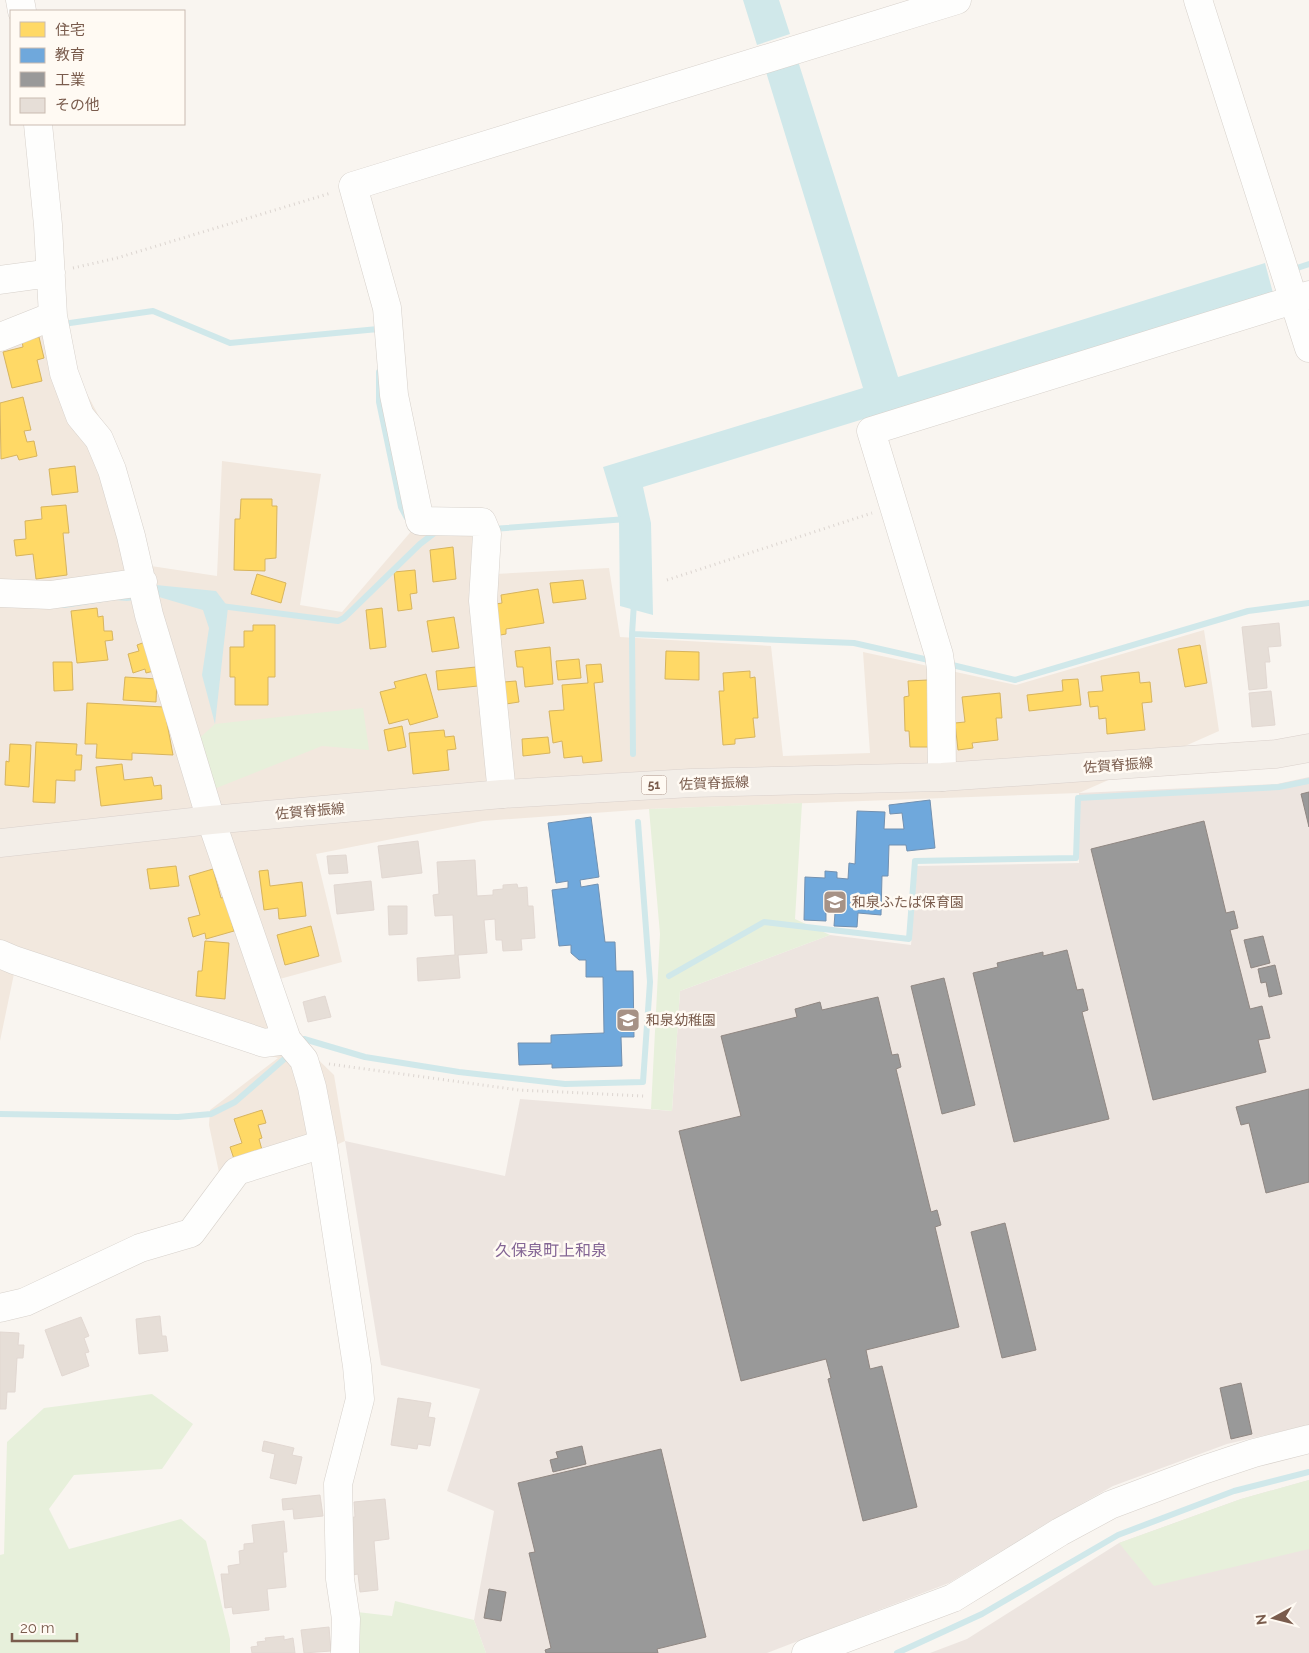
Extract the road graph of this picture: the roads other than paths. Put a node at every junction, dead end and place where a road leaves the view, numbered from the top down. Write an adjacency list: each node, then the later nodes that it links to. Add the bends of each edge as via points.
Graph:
1 (957, 0): 14 (street, via 353,186 387,308 394,395 420,521 485,528 484,601)
2 (1198, 0): 6 (street)
3 (38, 125): 4 (street)
4 (51, 273): 5 (street); 7 (street)
5 (0, 280)
6 (1293, 285): 9 (street); 13 (street, via 871,431 940,662)
7 (53, 316): 8 (street); 10 (street, via 64,373 80,416 99,439 112,470)
8 (0, 337)
9 (1309, 348)
10 (143, 582): 11 (street, via 50,595); 15 (street, via 149,615)
11 (0, 593)
12 (1309, 748): 13 (main road, 佐賀脊振線 / 51, via 1276,754)
13 (942, 777): 14 (main road, 佐賀脊振線 / 51, via 692,783)
14 (502, 794): 15 (main road, 佐賀脊振線 / 51)
15 (211, 820): 16 (main road, 佐賀脊振線 / 51); 18 (street)
16 (0, 843)
17 (0, 954): 18 (street, via 264,1043)
18 (287, 1040): 19 (street, via 304,1060)
19 (323, 1144): 20 (street, via 237,1171 191,1233 140,1248 25,1302); 23 (street, via 360,1399 338,1484)
20 (0, 1308)
21 (1309, 1439): 22 (street, via 1220,1464 1110,1505 952,1598)
22 (812, 1652)
23 (345, 1653)

